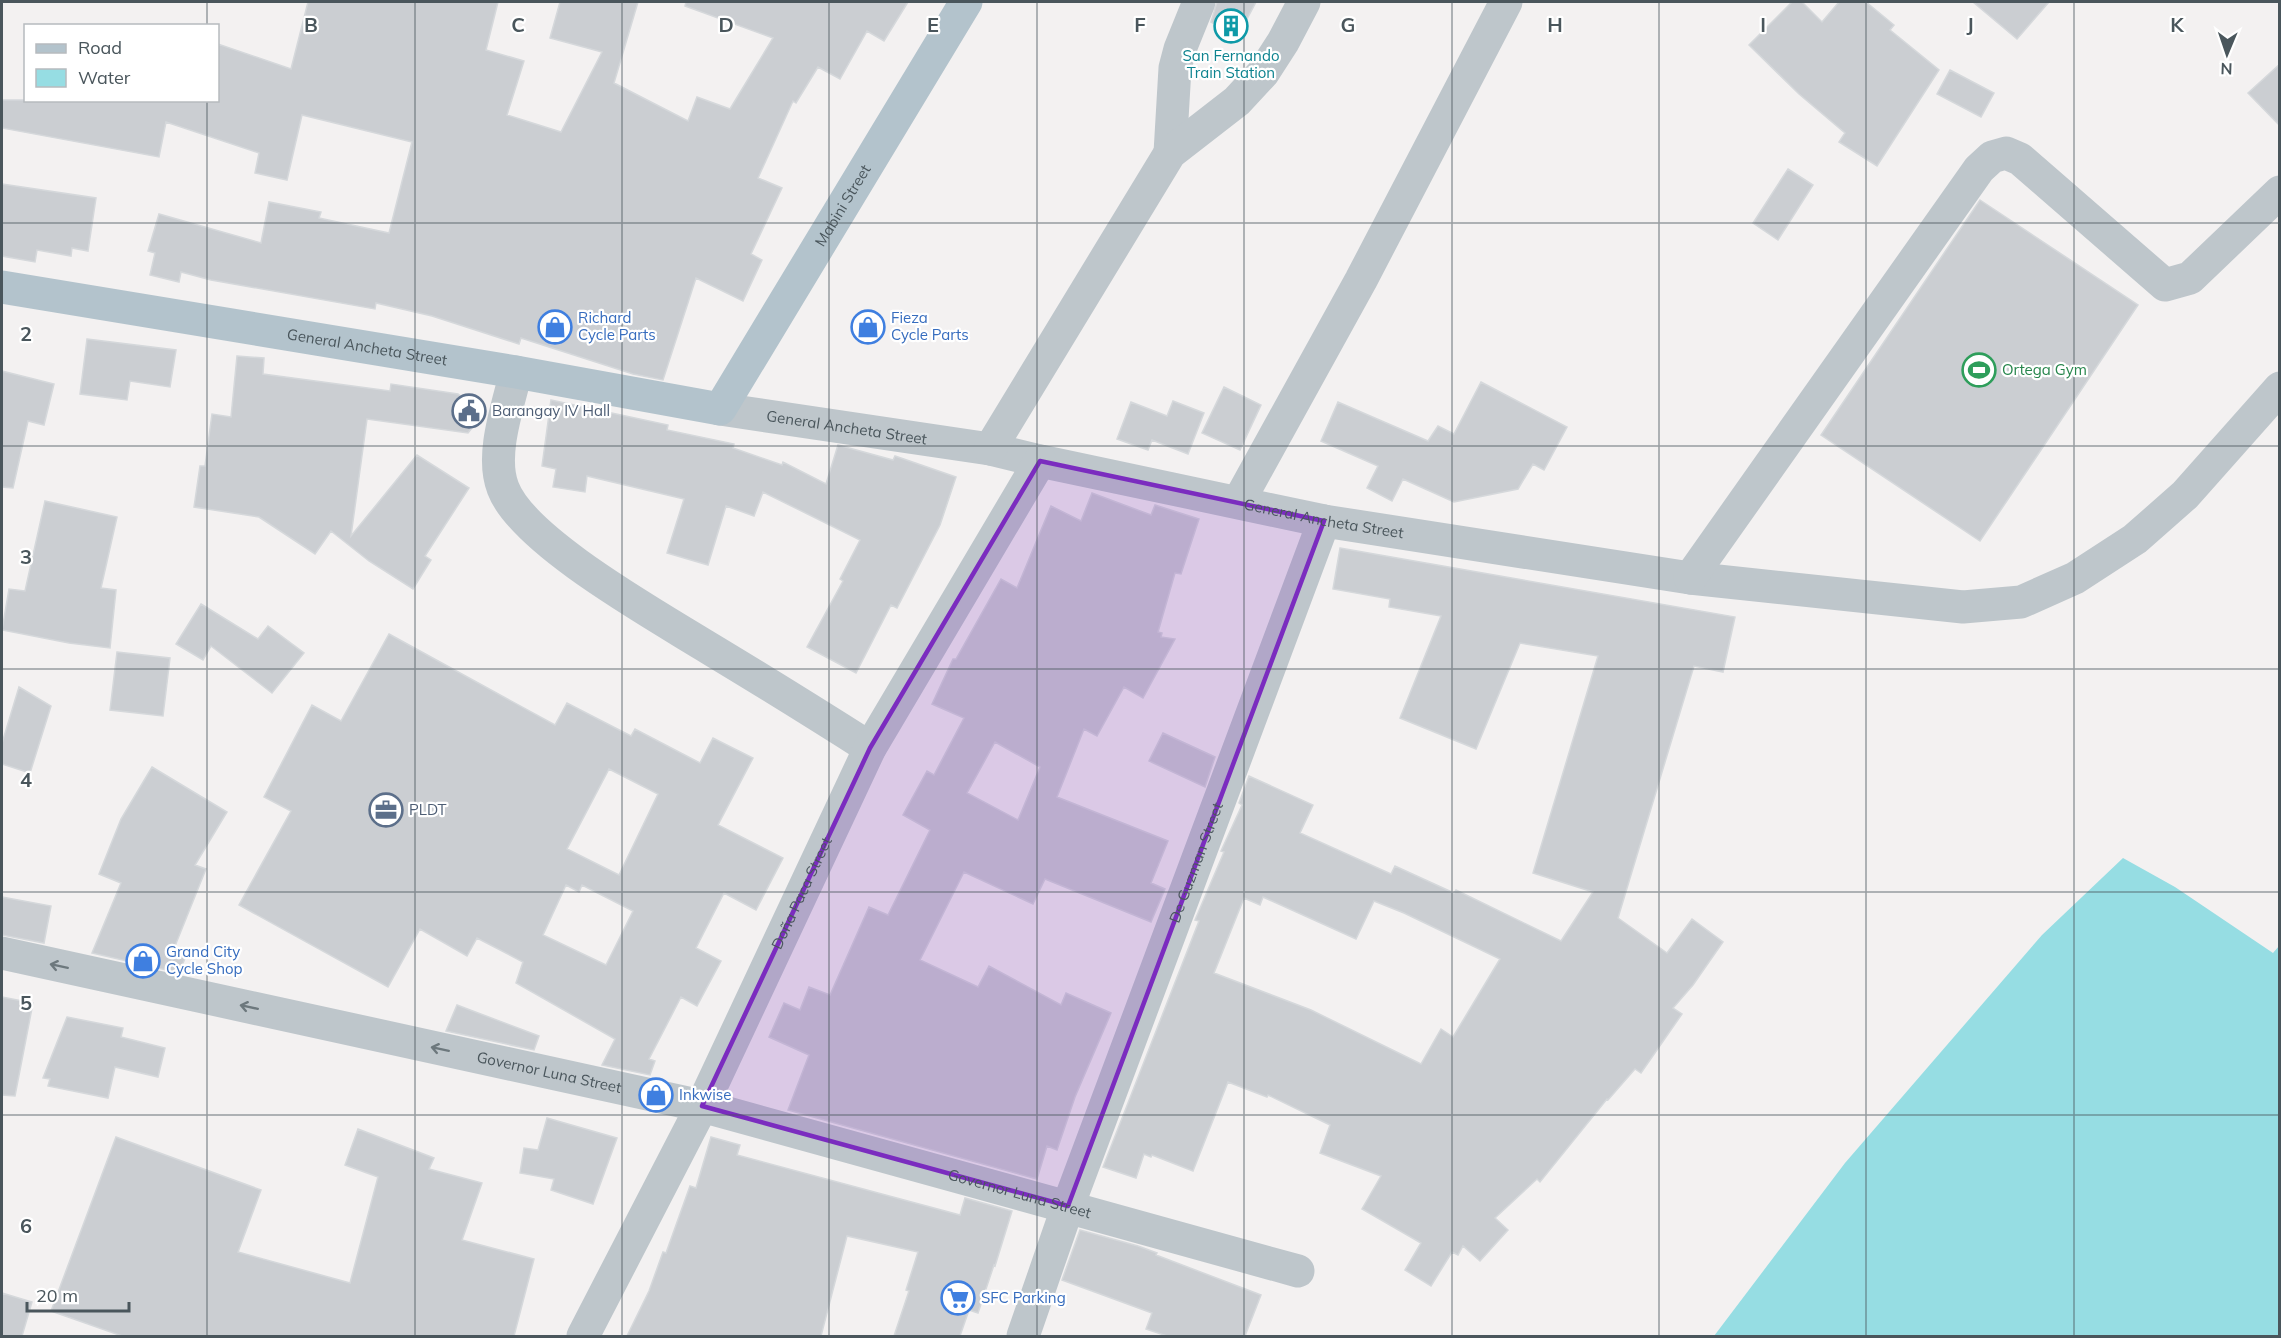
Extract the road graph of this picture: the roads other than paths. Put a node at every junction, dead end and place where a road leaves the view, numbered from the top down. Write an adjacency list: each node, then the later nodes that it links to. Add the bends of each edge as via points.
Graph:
1 (966, 2): 10 (main road, Mabini Street)
2 (1199, 2): 5 (street, via 1175,68)
3 (1304, 2): 5 (street, via 1263,73 1237,101)
4 (1506, 2): 13 (street, via 1361,280)
5 (1170, 153): 11 (street)
6 (2280, 192): 15 (street, via 2190,278 2165,285 2020,159 2006,153 1992,158 1978,169)
7 (2, 287): 8 (main road, General Ancheta Street)
8 (516, 372): 10 (main road, General Ancheta Street); 16 (street, via 497,465 503,489 521,516 606,584)
9 (2280, 388): 15 (street, General Ancheta Street, via 2185,495 2135,539 2074,578 2021,602 1963,607)
10 (720, 409): 11 (street, General Ancheta Street)
11 (990, 449): 12 (street, General Ancheta Street)
12 (1040, 461): 13 (street, General Ancheta Street); 16 (street, Doña Paca Street)
13 (1239, 501): 14 (street, General Ancheta Street)
14 (1324, 520): 15 (street, General Ancheta Street); 19 (street, De Guzman Street)
15 (1690, 578)
16 (870, 748): 18 (street, Doña Paca Street)
17 (2, 953): 18 (street, Governor Luna Street, one-way to 17)
18 (702, 1106): 19 (street, Governor Luna Street); 21 (street, Doña Paca Street)
19 (1068, 1206): 20 (street, Governor Luna Street); 22 (street, De Guzman Street)
20 (1298, 1271)
21 (583, 1336)
22 (1023, 1336)

